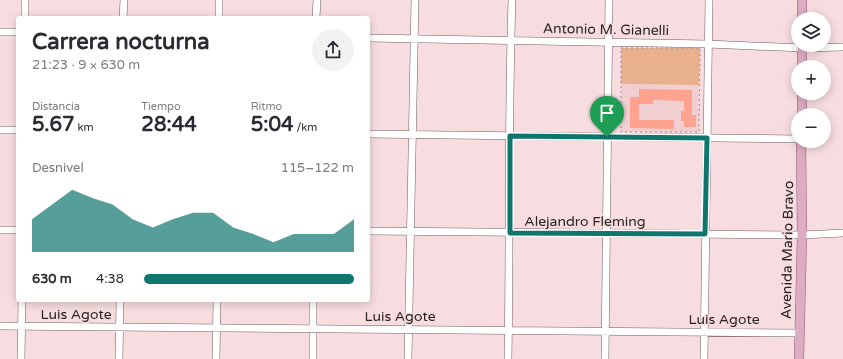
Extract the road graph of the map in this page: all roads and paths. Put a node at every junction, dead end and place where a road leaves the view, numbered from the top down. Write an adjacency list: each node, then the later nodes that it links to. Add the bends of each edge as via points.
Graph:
1 (25, 0): 11 (street)
2 (124, 0): 12 (street)
3 (220, 0): 13 (street)
4 (317, 0): 14 (street)
5 (415, 0): 18 (street)
6 (512, 0): 19 (street)
7 (609, 0): 20 (street)
8 (709, 0): 21 (street)
9 (802, 0): 10 (main road)
10 (802, 12)
11 (25, 16)
12 (123, 16)
13 (219, 16)
14 (316, 16)
15 (0, 32): 16 (street)
16 (16, 32)
17 (370, 38): 18 (street, Antonio M. Gianelli)
18 (414, 38): 19 (street, Antonio M. Gianelli); 29 (street)
19 (511, 40): 20 (street, Antonio M. Gianelli); 30 (street)
20 (608, 42): 21 (street, Antonio M. Gianelli); 31 (street)
21 (708, 44): 22 (street, Antonio M. Gianelli); 32 (street)
22 (791, 46)
23 (831, 47): 24 (street, Antonio M. Gianelli)
24 (843, 47)
25 (621, 48): 25 (path, via 700,48 699,132 620,132)
26 (0, 130): 27 (street)
27 (16, 130)
28 (370, 134): 29 (street)
29 (412, 135): 30 (street); 38 (street)
30 (510, 136): 31 (street); 39 (street)
31 (607, 137): 32 (street); 41 (street)
32 (707, 138): 33 (street); 42 (street)
33 (791, 139)
34 (801, 148): 43 (main road, Avenida Mario Bravo)
35 (0, 230): 36 (street)
36 (16, 230)
37 (370, 231): 38 (street, Alejandro Fleming)
38 (411, 231): 39 (street, Alejandro Fleming); 53 (street)
39 (510, 233): 41 (street, Alejandro Fleming); 54 (street)
40 (843, 233): 43 (street, Alejandro Fleming)
41 (606, 234): 42 (street, Alejandro Fleming); 55 (street)
42 (705, 234): 43 (street, Alejandro Fleming); 56 (street)
43 (802, 235): 57 (main road, Avenida Mario Bravo)
44 (22, 302): 49 (street)
45 (120, 302): 50 (street)
46 (217, 302): 51 (street)
47 (314, 302): 52 (street)
48 (0, 326): 49 (street, Luis Agote)
49 (22, 326): 50 (street, Luis Agote); 58 (street)
50 (120, 327): 51 (street, Luis Agote); 59 (street)
51 (216, 328): 52 (street, Luis Agote); 60 (street)
52 (313, 329): 53 (street, Luis Agote); 61 (street)
53 (409, 329): 54 (street, Luis Agote); 62 (street)
54 (509, 330): 55 (street, Luis Agote); 63 (street)
55 (605, 331): 56 (street, Luis Agote); 64 (street)
56 (704, 332): 57 (street, Luis Agote); 65 (street)
57 (799, 332): 66 (main road, Avenida Mario Bravo)
58 (21, 359)
59 (119, 359)
60 (216, 359)
61 (313, 359)
62 (408, 359)
63 (508, 359)
64 (605, 359)
65 (704, 359)
66 (799, 359)

